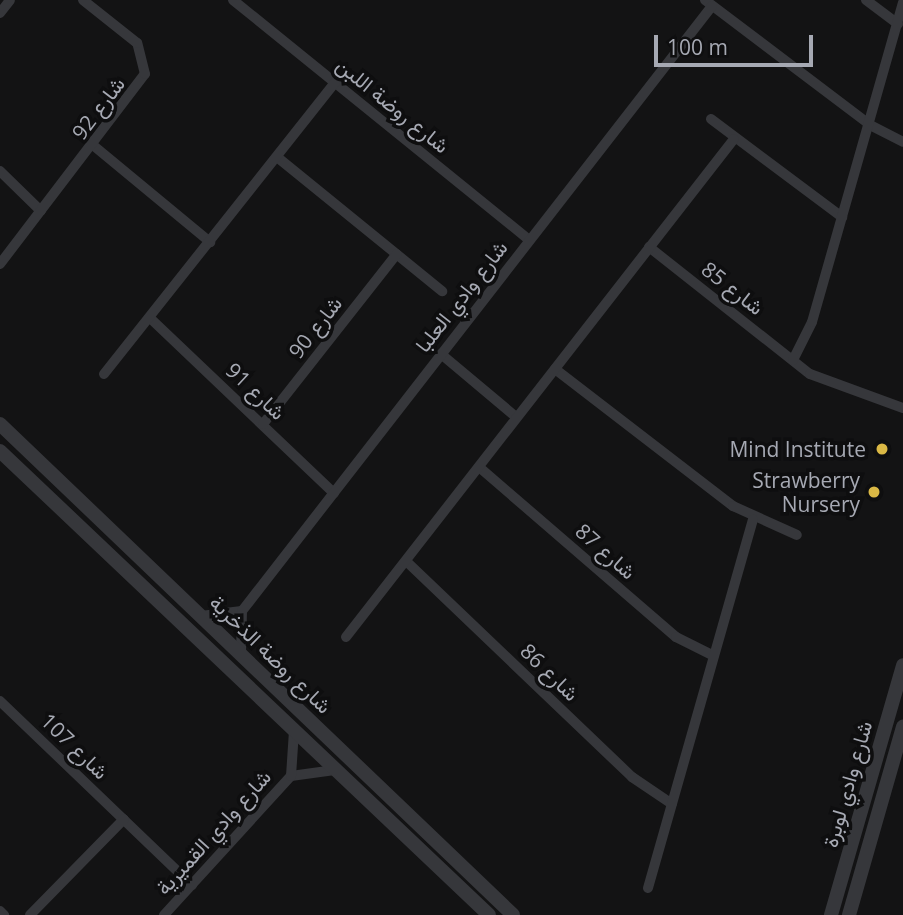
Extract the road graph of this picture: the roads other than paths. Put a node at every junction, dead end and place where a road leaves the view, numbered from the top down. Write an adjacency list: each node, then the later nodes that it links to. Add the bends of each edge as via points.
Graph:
1 (10, 0): 7 (street)
2 (83, 0): 14 (street, شارع 92, via 137,43 147,63 139,87)
3 (233, 0): 9 (street, شارع روضة اللبن)
4 (866, 0): 8 (street)
5 (709, 3): 11 (street); 19 (street, شارع وادي العلبا)
6 (903, 3): 8 (street)
7 (0, 13)
8 (898, 24): 11 (street)
9 (335, 83): 15 (street); 19 (street, شارع روضة اللبن)
10 (711, 119): 12 (street)
11 (870, 125): 13 (street); 18 (street)
12 (734, 139): 18 (street); 21 (street)
13 (903, 142)
14 (94, 146): 17 (street, شارع 92); 20 (street)
15 (277, 157): 20 (street); 22 (street)
16 (0, 172): 17 (street)
17 (41, 211): 23 (street, شارع 92)
18 (842, 217): 27 (street, via 812,322)
19 (529, 240): 26 (street, شارع وادي العلبا)
20 (210, 242): 25 (street)
21 (649, 247): 27 (street, شارع 85); 28 (street)
22 (397, 254): 24 (street); 33 (street, شارع 90)
23 (0, 264)
24 (442, 291)
25 (150, 318): 29 (street); 33 (street, شارع 91)
26 (441, 354): 31 (street); 36 (street, شارع وادي العلبا)
27 (793, 360): 30 (street, شارع 85, via 824,382)
28 (555, 369): 31 (street); 37 (street)
29 (104, 374)
30 (903, 408)
31 (516, 417): 35 (street)
32 (0, 424): 41 (street, شارع روضة الذخرية)
33 (263, 424): 36 (street, شارع 91)
34 (0, 451): 48 (street, شارع روضة الذخرية)
35 (479, 467): 39 (street); 44 (street, شارع 87, via 676,636)
36 (334, 493): 40 (street, شارع وادي العلبا)
37 (753, 520): 38 (street); 44 (street)
38 (797, 535)
39 (406, 561): 42 (street); 51 (street, شارع 86, via 632,777)
40 (242, 611): 41 (street); 43 (street)
41 (201, 616): 43 (street, شارع روضة الذخرية)
42 (346, 637)
43 (242, 656): 60 (street, شارع روضة الذخرية)
44 (714, 656): 51 (street)
45 (903, 664): 61 (street, شارع وادي لوبرة)
46 (0, 701): 52 (street, شارع 107)
47 (903, 727): 62 (street, شارع وادي لوبرة)
48 (293, 730): 49 (street, شارع روضة الذخرية); 50 (street, شارع وادي القميرية)
49 (335, 770): 50 (street, شارع وادي القميرية); 59 (street, شارع روضة الذخرية)
50 (291, 776): 53 (street, شارع وادي القميرية)
51 (673, 804): 54 (street)
52 (124, 819): 53 (street, شارع 107); 57 (street)
53 (192, 885): 58 (street, شارع وادي القميرية)
54 (649, 888)
55 (0, 911): 56 (street)
56 (4, 915)
57 (30, 915)
58 (164, 915)
59 (489, 915)
60 (513, 915)
61 (831, 915)
62 (849, 915)

